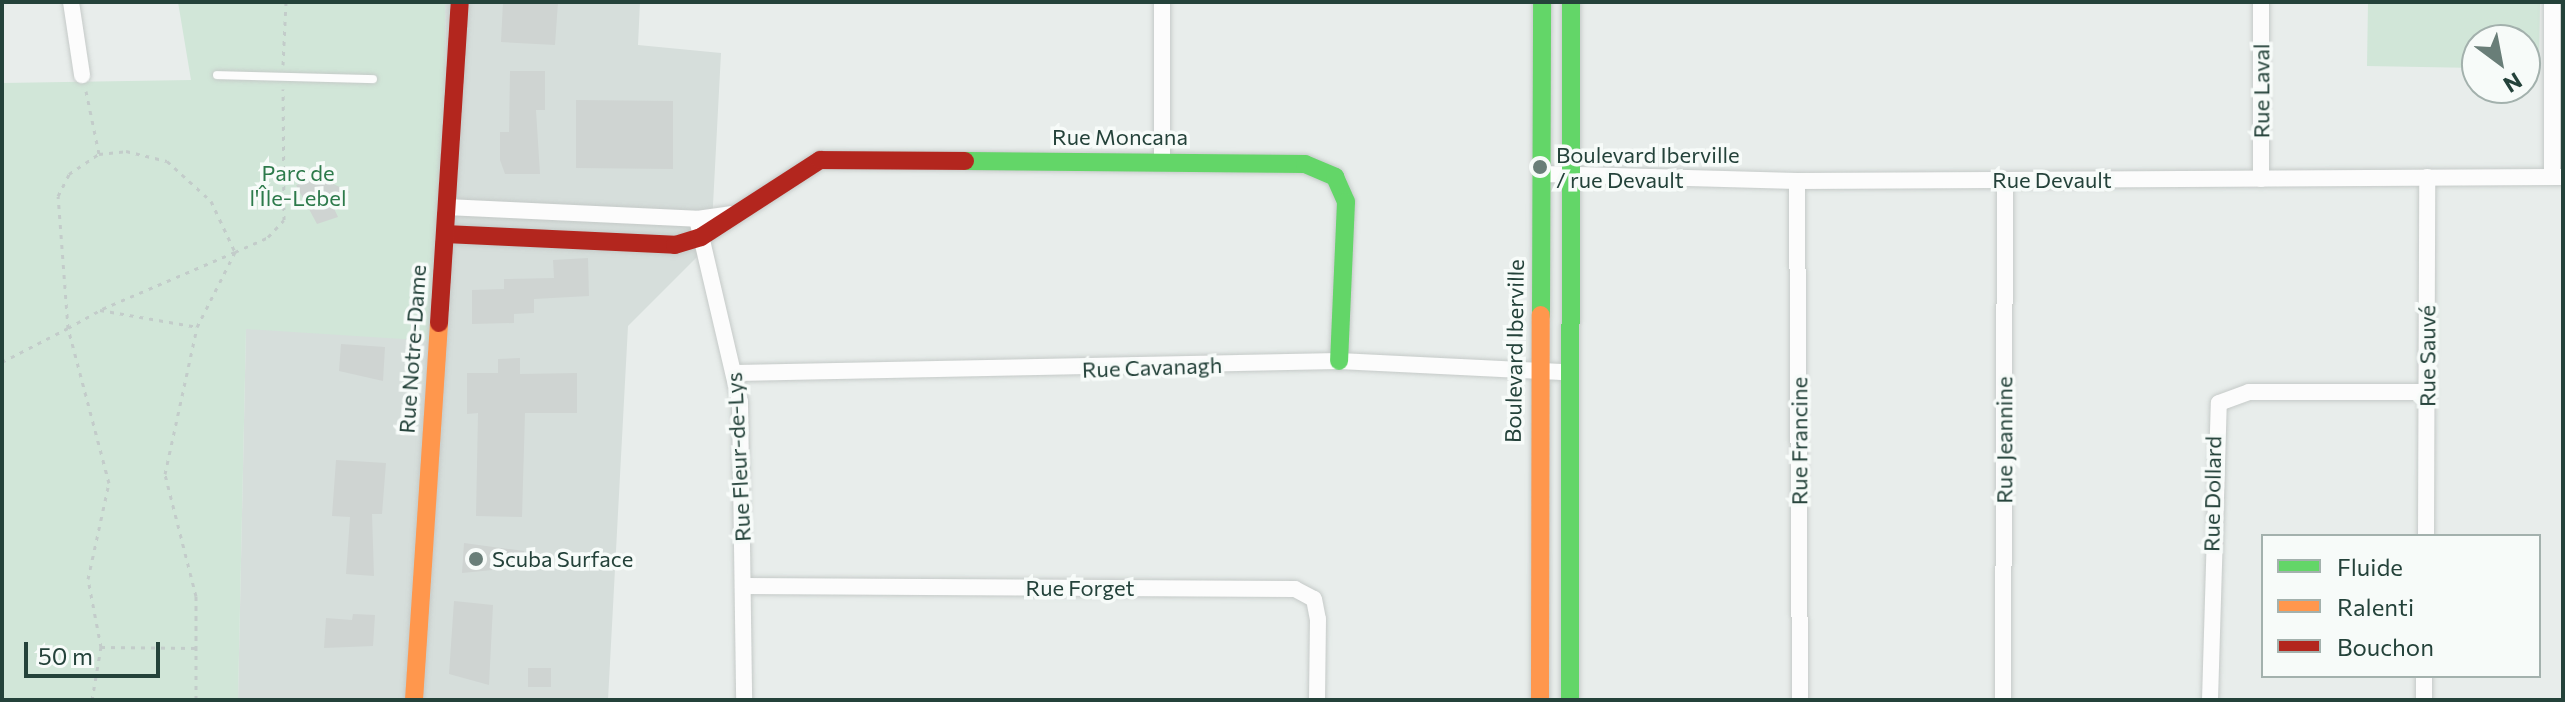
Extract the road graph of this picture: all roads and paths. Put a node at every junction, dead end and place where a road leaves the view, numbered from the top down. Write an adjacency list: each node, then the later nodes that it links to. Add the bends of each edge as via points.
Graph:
1 (71, 2): 9 (street)
2 (286, 2): 11 (path)
3 (460, 2): 22 (street, Rue Notre-Dame)
4 (1162, 2): 14 (street)
5 (1542, 2): 16 (street, Boulevard Iberville)
6 (1571, 2): 15 (street)
7 (2261, 2): 19 (street, Rue Laval)
8 (2552, 2): 18 (street)
9 (82, 75): 13 (path)
10 (217, 75): 11 (lane)
11 (282, 76): 12 (lane); 25 (path, via 284,220 268,237)
12 (373, 79)
13 (99, 154): 25 (path, via 126,151 167,161 211,201); 28 (path, via 69,174 58,196)
14 (1162, 161): 23 (street, Rue Moncana, via 820,160); 29 (street, Rue Moncana, via 1305,164 1335,177 1346,202)
15 (1570, 173): 16 (street, Rue Devault); 21 (street, Rue Devault); 32 (street)
16 (1542, 174): 31 (street, Boulevard Iberville)
17 (2427, 177): 18 (street, Rue Devault); 19 (street, Rue Devault); 34 (street, Rue Sauvé)
18 (2557, 177)
19 (2261, 179): 20 (street, Rue Devault)
20 (2005, 180): 21 (street, Rue Devault); 48 (street, Rue Jeannine)
21 (1797, 181): 47 (street, Rue Francine)
22 (446, 207): 23 (street); 24 (street, Rue Notre-Dame)
23 (699, 228): 24 (street, Rue Moncana, via 675,245); 33 (street, Rue Fleur-de-Lys)
24 (445, 234): 42 (street, Rue Notre-Dame)
25 (235, 252): 26 (path); 27 (path)
26 (100, 310): 27 (path); 28 (path)
27 (197, 327): 38 (path, via 165,474 196,596)
28 (68, 328): 30 (path); 37 (path, via 109,483 88,579)
29 (1339, 361): 31 (street, Rue Cavanagh); 33 (street, Rue Cavanagh)
30 (2, 362)
31 (1536, 371): 32 (street, Rue Cavanagh); 45 (street, Boulevard Iberville)
32 (1567, 372): 46 (street)
33 (736, 373): 36 (street, Rue Fleur-de-Lys)
34 (2427, 392): 35 (street, Rue Sauvé); 49 (street, Rue Dollard, via 2249,392 2219,403)
35 (2426, 534)
36 (743, 586): 43 (street, Rue Fleur-de-Lys); 44 (street, Rue Forget, via 1295,589 1314,599 1318,619)
37 (101, 647): 38 (path); 40 (path)
38 (197, 648): 41 (path)
39 (2424, 678): 50 (street)
40 (92, 700)
41 (196, 700)
42 (414, 700)
43 (744, 700)
44 (1317, 700)
45 (1540, 700)
46 (1570, 700)
47 (1800, 700)
48 (2003, 700)
49 (2210, 700)
50 (2424, 700)

